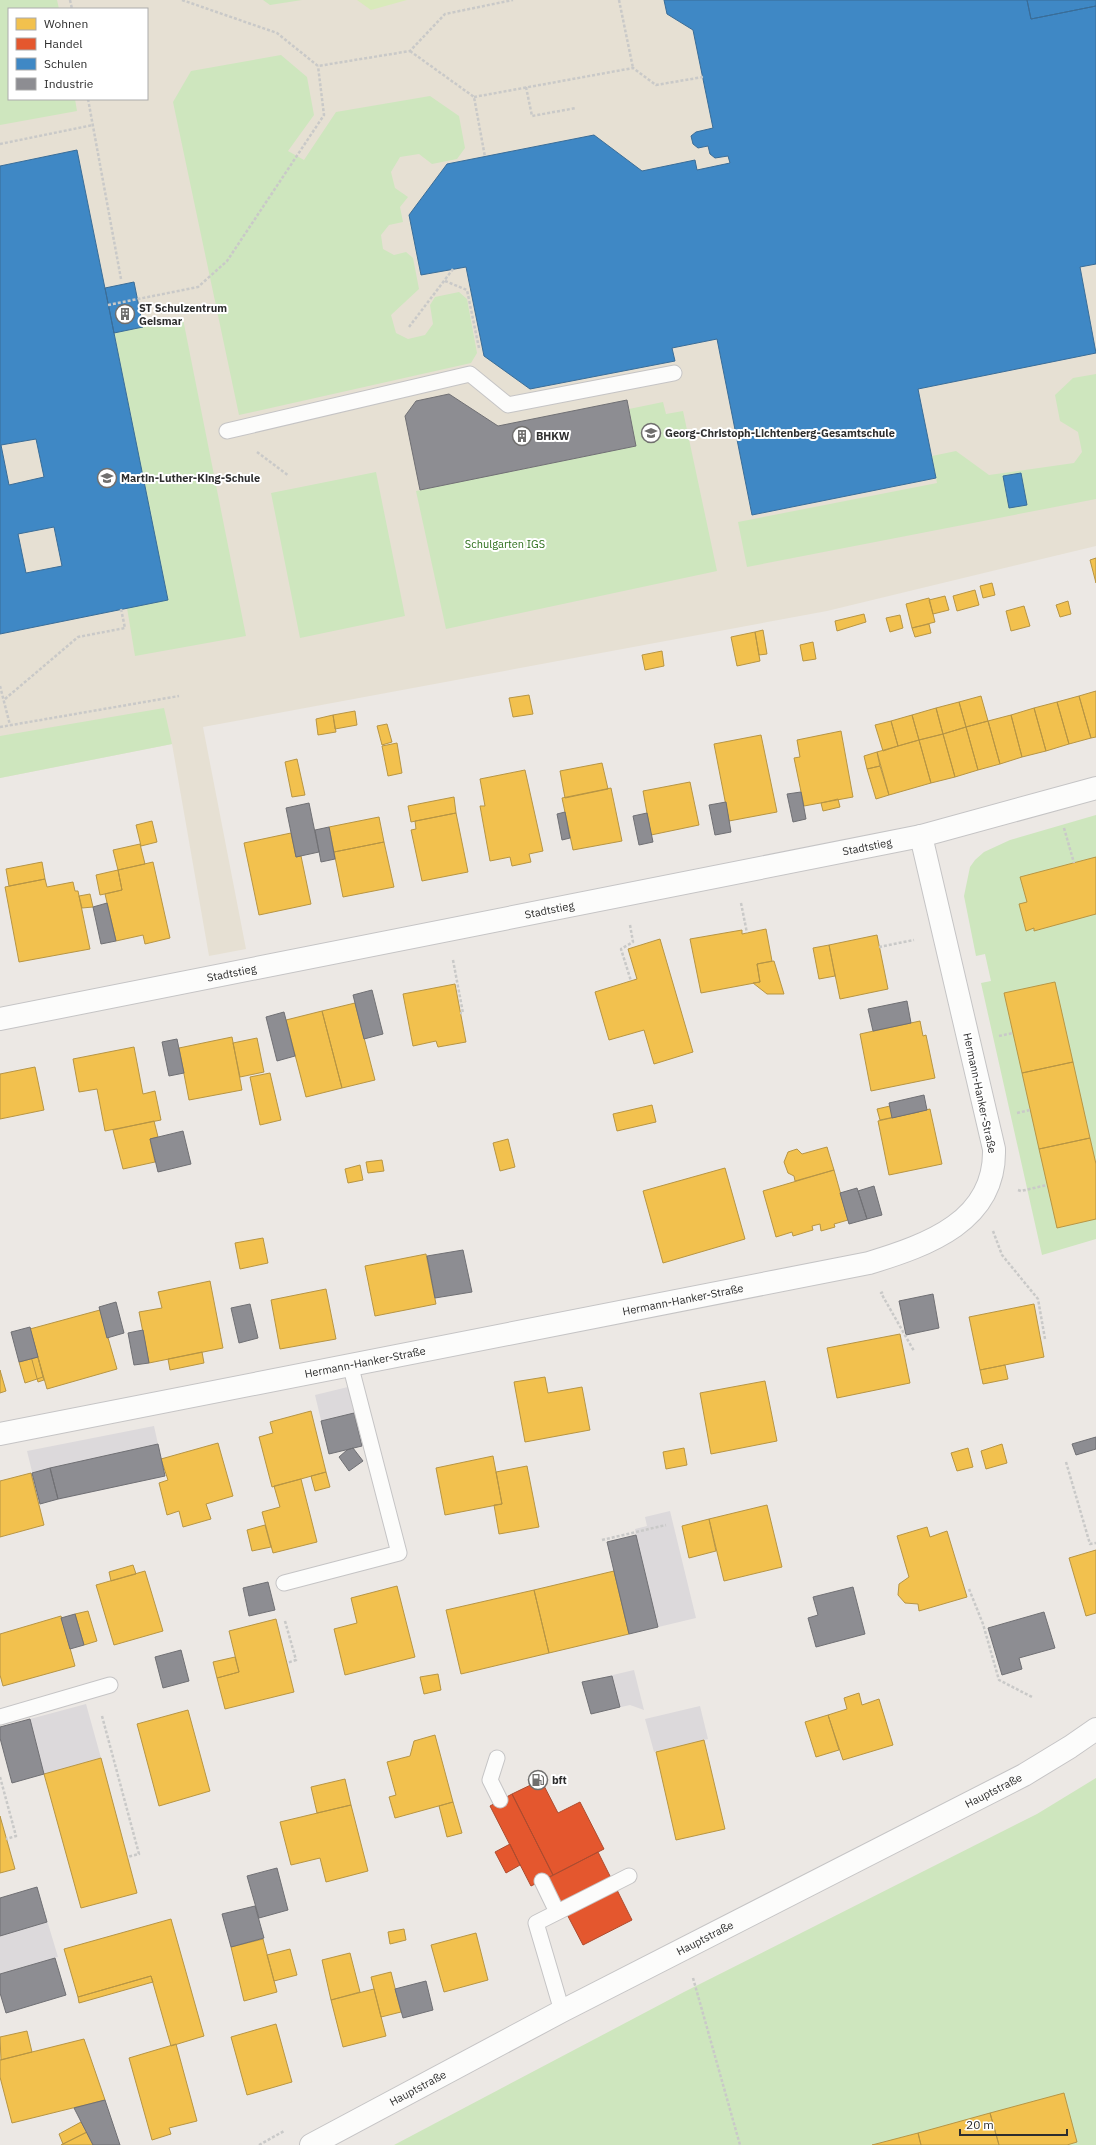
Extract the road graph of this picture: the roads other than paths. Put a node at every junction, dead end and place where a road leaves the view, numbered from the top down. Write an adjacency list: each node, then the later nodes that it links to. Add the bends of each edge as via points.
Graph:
1 (674, 373): 2 (lane, via 508,404 470,374)
2 (227, 431)
3 (1096, 788): 4 (street, Stadtstieg)
4 (921, 836): 5 (street, Stadtstieg); 6 (street, Hermann-Hanker-Straße, via 994,1149 990,1182 971,1213 935,1238 870,1263)
5 (0, 1019)
6 (350, 1364): 7 (street, Hermann-Hanker-Straße); 8 (lane, via 400,1553)
7 (0, 1434)
8 (284, 1583)
9 (110, 1685): 10 (lane)
10 (0, 1717)
11 (1096, 1729): 17 (street, Hauptstraße, via 1070,1748 1024,1775)
12 (497, 1758): 13 (lane, via 490,1780)
13 (500, 1800)
14 (629, 1876): 16 (lane)
15 (542, 1881): 16 (lane)
16 (558, 1912): 17 (lane, via 536,1923)
17 (562, 2011): 18 (street, Hauptstraße)
18 (311, 2145)

